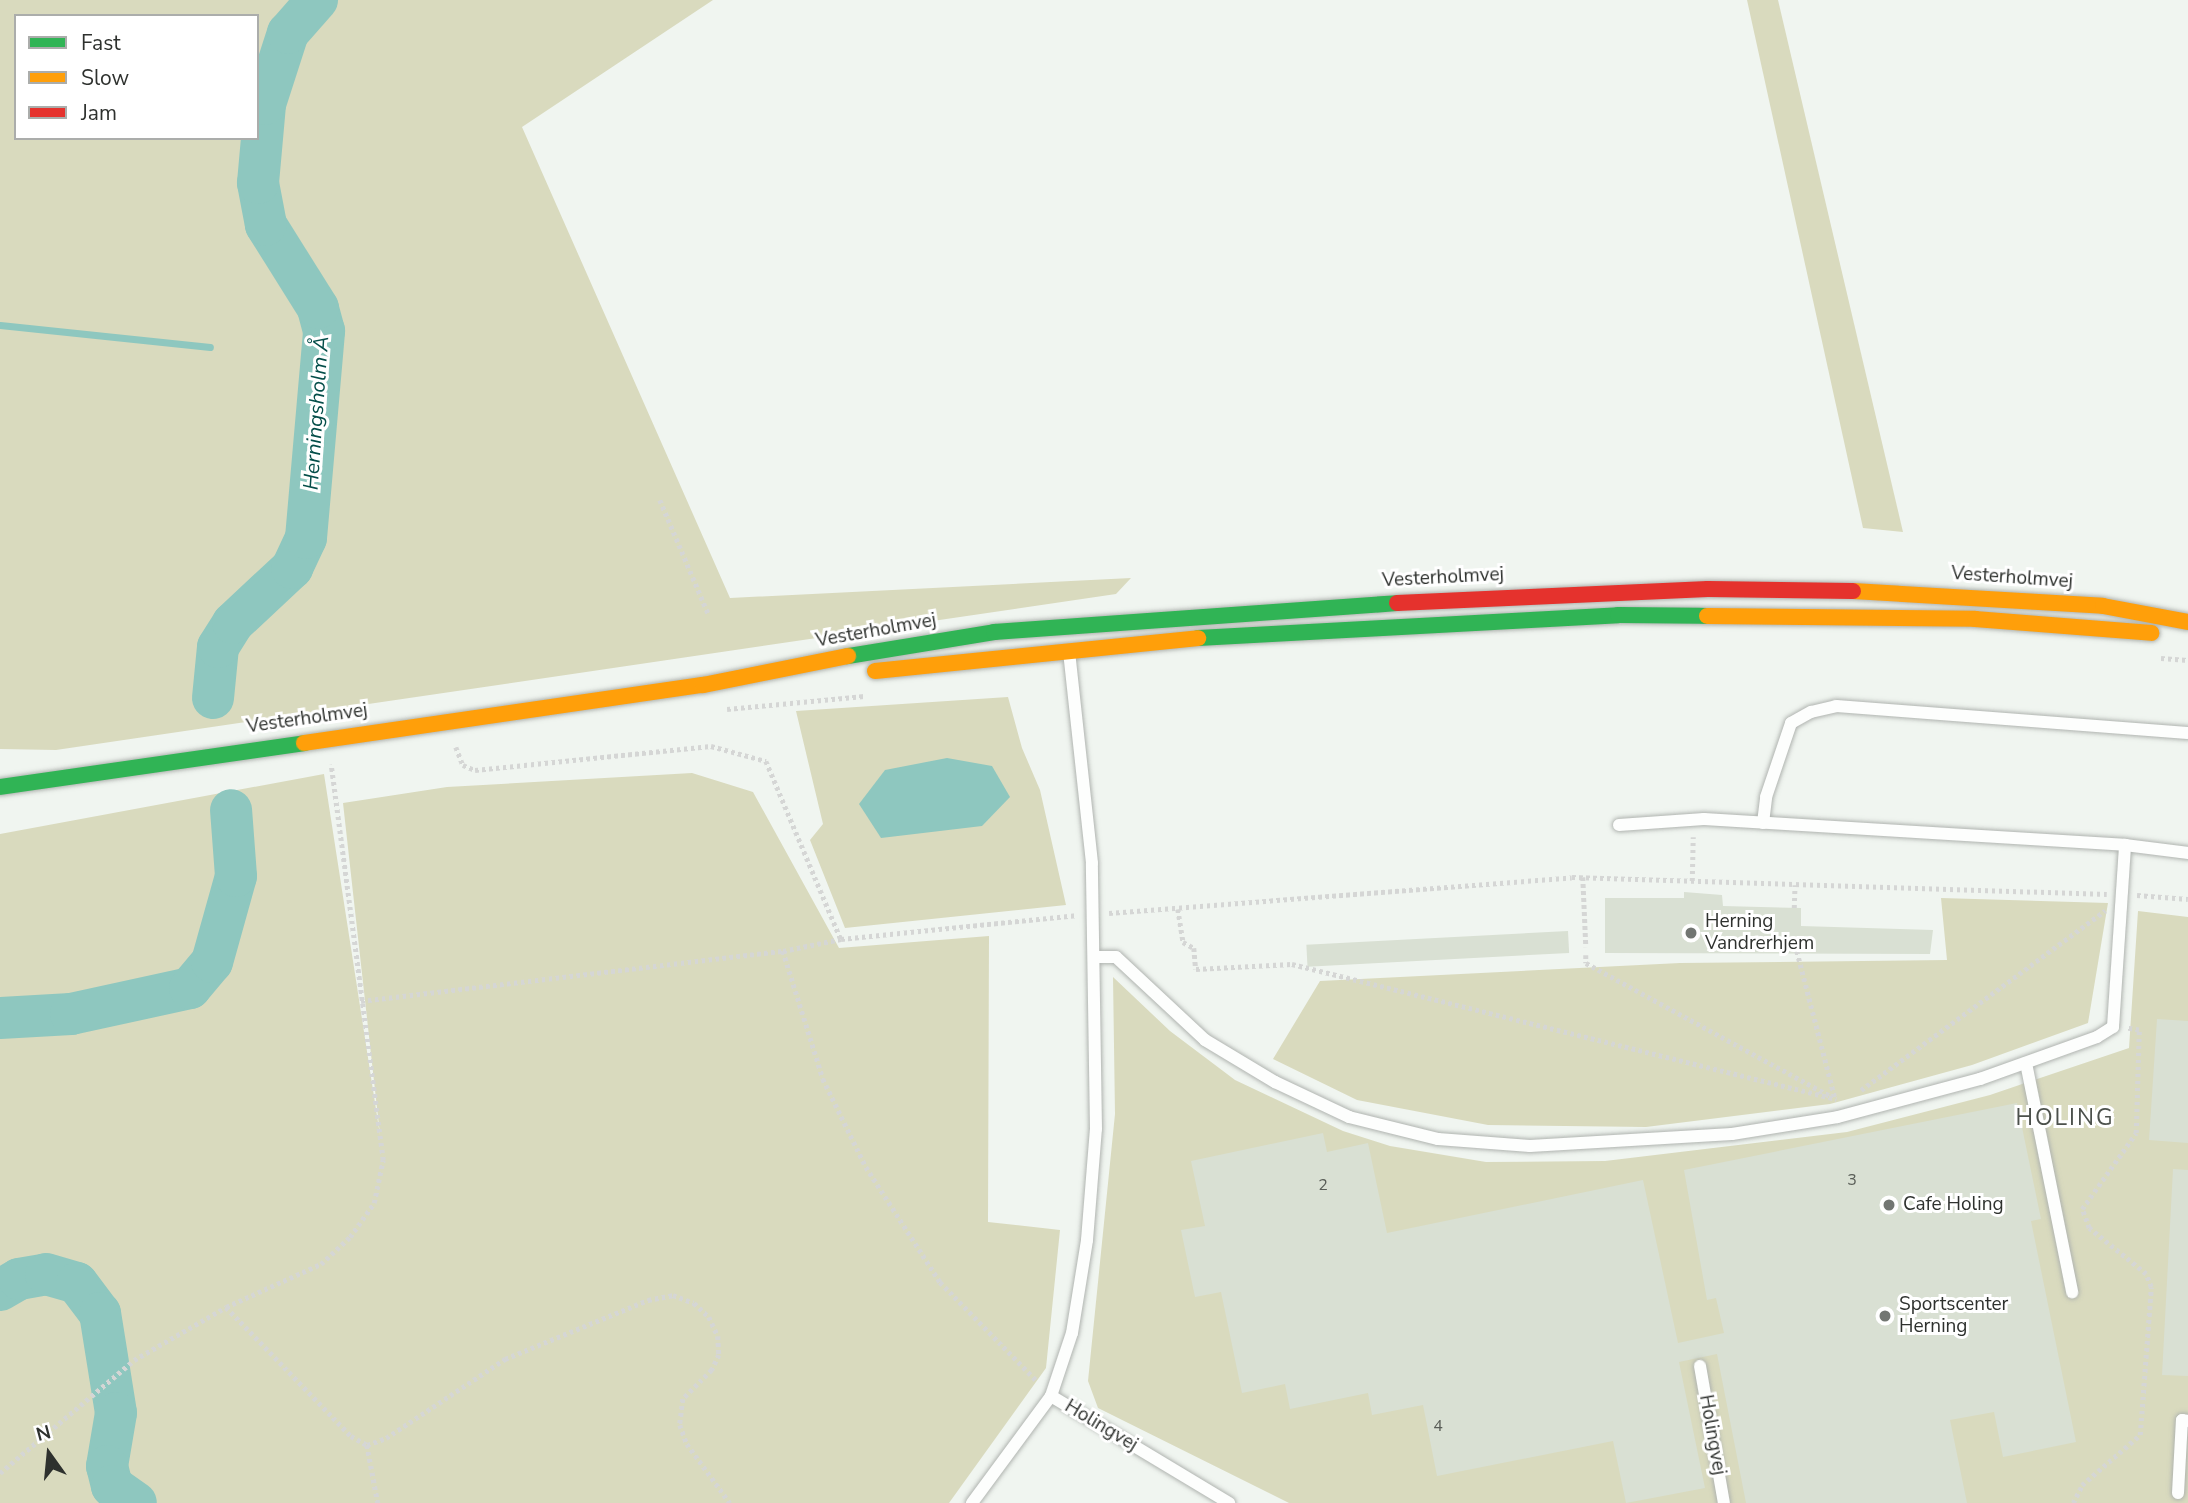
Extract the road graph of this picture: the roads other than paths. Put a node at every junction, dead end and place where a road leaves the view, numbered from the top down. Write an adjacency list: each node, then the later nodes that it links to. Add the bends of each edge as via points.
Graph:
1 (2188, 622): 2 (street, Vesterholmvej, via 2103,606 1996,597 1708,589 1303,607)
2 (1067, 626): 4 (lane); 5 (street, Vesterholmvej, via 922,643)
3 (2188, 636): 4 (street, Vesterholmvej, via 1975,619 1618,615 1424,623)
4 (1069, 650): 5 (street, Vesterholmvej, via 757,685); 12 (lane)
5 (703, 685): 7 (street, Vesterholmvej)
6 (2188, 733): 8 (lane, via 1836,706 1791,723 1766,797)
7 (0, 787)
8 (1763, 823): 9 (lane, via 1693,819); 10 (lane)
9 (1619, 825)
10 (2125, 845): 11 (lane); 13 (lane, via 2113,1027)
11 (2188, 853)
12 (1097, 957): 13 (lane, via 1116,957 1205,1040 1275,1082 1349,1117 1438,1139 1530,1146 1654,1141 1838,1117); 16 (lane, via 1096,1129 1087,1240 1072,1333)
13 (2026, 1063): 14 (lane)
14 (2072, 1292)
15 (1700, 1367): 21 (lane, Holingvej)
16 (1051, 1395): 19 (lane, Holingvej); 20 (lane, Holingvej)
17 (2188, 1421): 18 (lane, via 2182,1420)
18 (2178, 1493)
19 (972, 1503)
20 (1230, 1503)
21 (1724, 1503)

